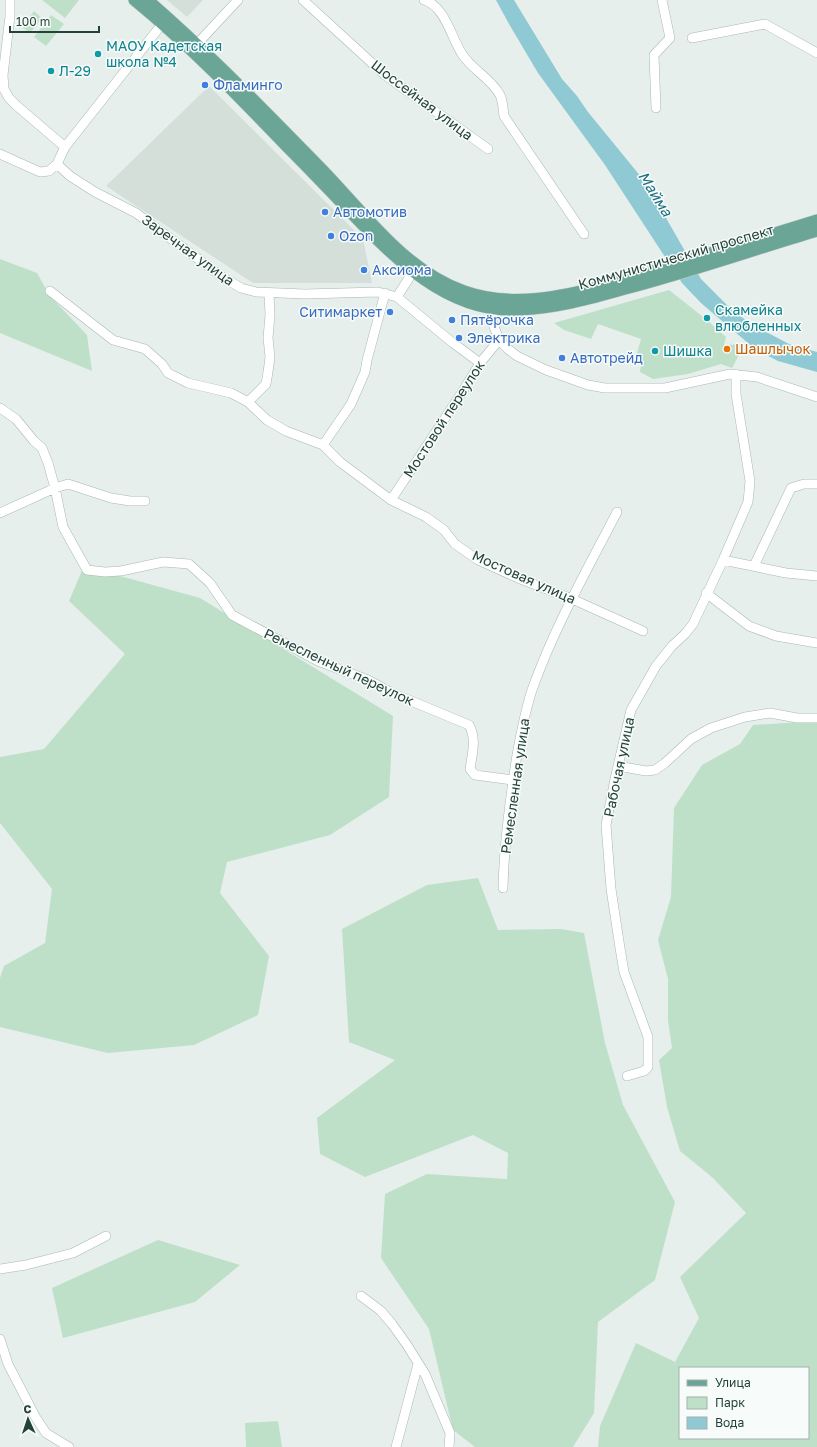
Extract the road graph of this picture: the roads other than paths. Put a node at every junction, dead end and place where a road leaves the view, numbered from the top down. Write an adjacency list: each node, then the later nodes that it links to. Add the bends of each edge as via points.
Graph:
1 (10, 0): 13 (street, via 4,89 17,106)
2 (134, 0): 8 (main road, Коммунистический проспект)
3 (148, 0): 10 (main road, Коммунистический проспект)
4 (238, 0): 10 (street)
5 (303, 0): 14 (street, Шоссейная улица, via 385,75)
6 (424, 0): 19 (street, via 439,9 462,54 497,90 501,96 504,116)
7 (662, 0): 12 (street, via 670,38 654,55)
8 (162, 24): 13 (street); 26 (main road, Коммунистический проспект, via 288,147 386,250 407,268 429,283 466,301)
9 (692, 38): 11 (street, via 765,24)
10 (197, 44): 26 (main road, Коммунистический проспект, via 404,254 419,267 447,284)
11 (817, 53)
12 (656, 108)
13 (65, 147): 16 (street)
14 (488, 149)
15 (0, 154): 16 (street, via 40,172 49,171)
16 (57, 164): 23 (street, Заречная улица, via 95,192 136,213 240,288)
17 (817, 220): 20 (main road, Коммунистический проспект)
18 (817, 231): 20 (main road, Коммунистический проспект)
19 (584, 234)
20 (726, 253): 26 (main road, Коммунистический проспект, via 577,292); 26 (main road, Коммунистический проспект, via 663,279 575,302 517,310)
21 (409, 278): 25 (street)
22 (50, 291): 31 (street, Мостовая улица, via 113,340 145,349 168,373 188,384 231,393)
23 (269, 293): 24 (street, Заречная улица); 31 (street, via 270,357 266,384)
24 (385, 294): 25 (street, Заречная улица); 33 (street, via 365,372 351,404)
25 (397, 297): 28 (street)
26 (494, 304): 27 (street, via 492,321)
27 (499, 340): 28 (street, Мостовой переулок); 29 (street, via 508,349 546,370 596,387 665,388 704,378)
28 (480, 363): 36 (street, Мостовой переулок)
29 (736, 374): 30 (street, via 757,377); 40 (street, Рабочая улица, via 736,394 750,481 748,502)
30 (817, 397)
31 (248, 402): 33 (street, Мостовая улица, via 267,420)
32 (0, 408): 35 (street, via 16,419 42,448)
33 (323, 446): 36 (street, Мостовая улица)
34 (817, 484): 41 (street, via 791,488)
35 (55, 488): 37 (street, via 68,484 111,498); 39 (street); 49 (street, Ремесленный переулок, via 64,527 87,570 120,571 163,562 189,564 210,583 232,615 318,661 368,680 469,726 474,733 470,769 475,775)
36 (391, 500): 44 (street, Мостовая улица, via 426,517 444,530 455,544 478,560)
37 (145, 501)
38 (617, 512): 44 (street, Ремесленная улица)
39 (0, 513)
40 (723, 560): 41 (street); 43 (street, Рабочая улица)
41 (754, 566): 42 (street)
42 (817, 576)
43 (706, 593): 46 (street, via 749,626 776,636); 48 (street, Рабочая улица, via 693,624 656,666 631,710)
44 (572, 599): 45 (street, Мостовая улица); 49 (street, Ремесленная улица, via 556,630 532,690 524,718)
45 (643, 631)
46 (817, 643)
47 (817, 718): 48 (street, via 797,718 770,713 745,717 711,728 691,739 655,770)
48 (618, 766): 51 (street, Рабочая улица, via 606,825 611,889 624,972 648,1037 648,1067 644,1071)
49 (513, 780): 50 (street, Ремесленная улица, via 503,865)
50 (503, 888)
51 (627, 1076)
52 (106, 1236): 53 (street, via 73,1253 26,1266)
53 (0, 1269)
54 (361, 1296): 56 (street, via 381,1311)
55 (0, 1339): 57 (street, via 8,1364 36,1418 46,1433)
56 (418, 1364): 58 (street); 59 (street, via 425,1374 450,1433)
57 (69, 1447)
58 (396, 1447)
59 (449, 1447)

